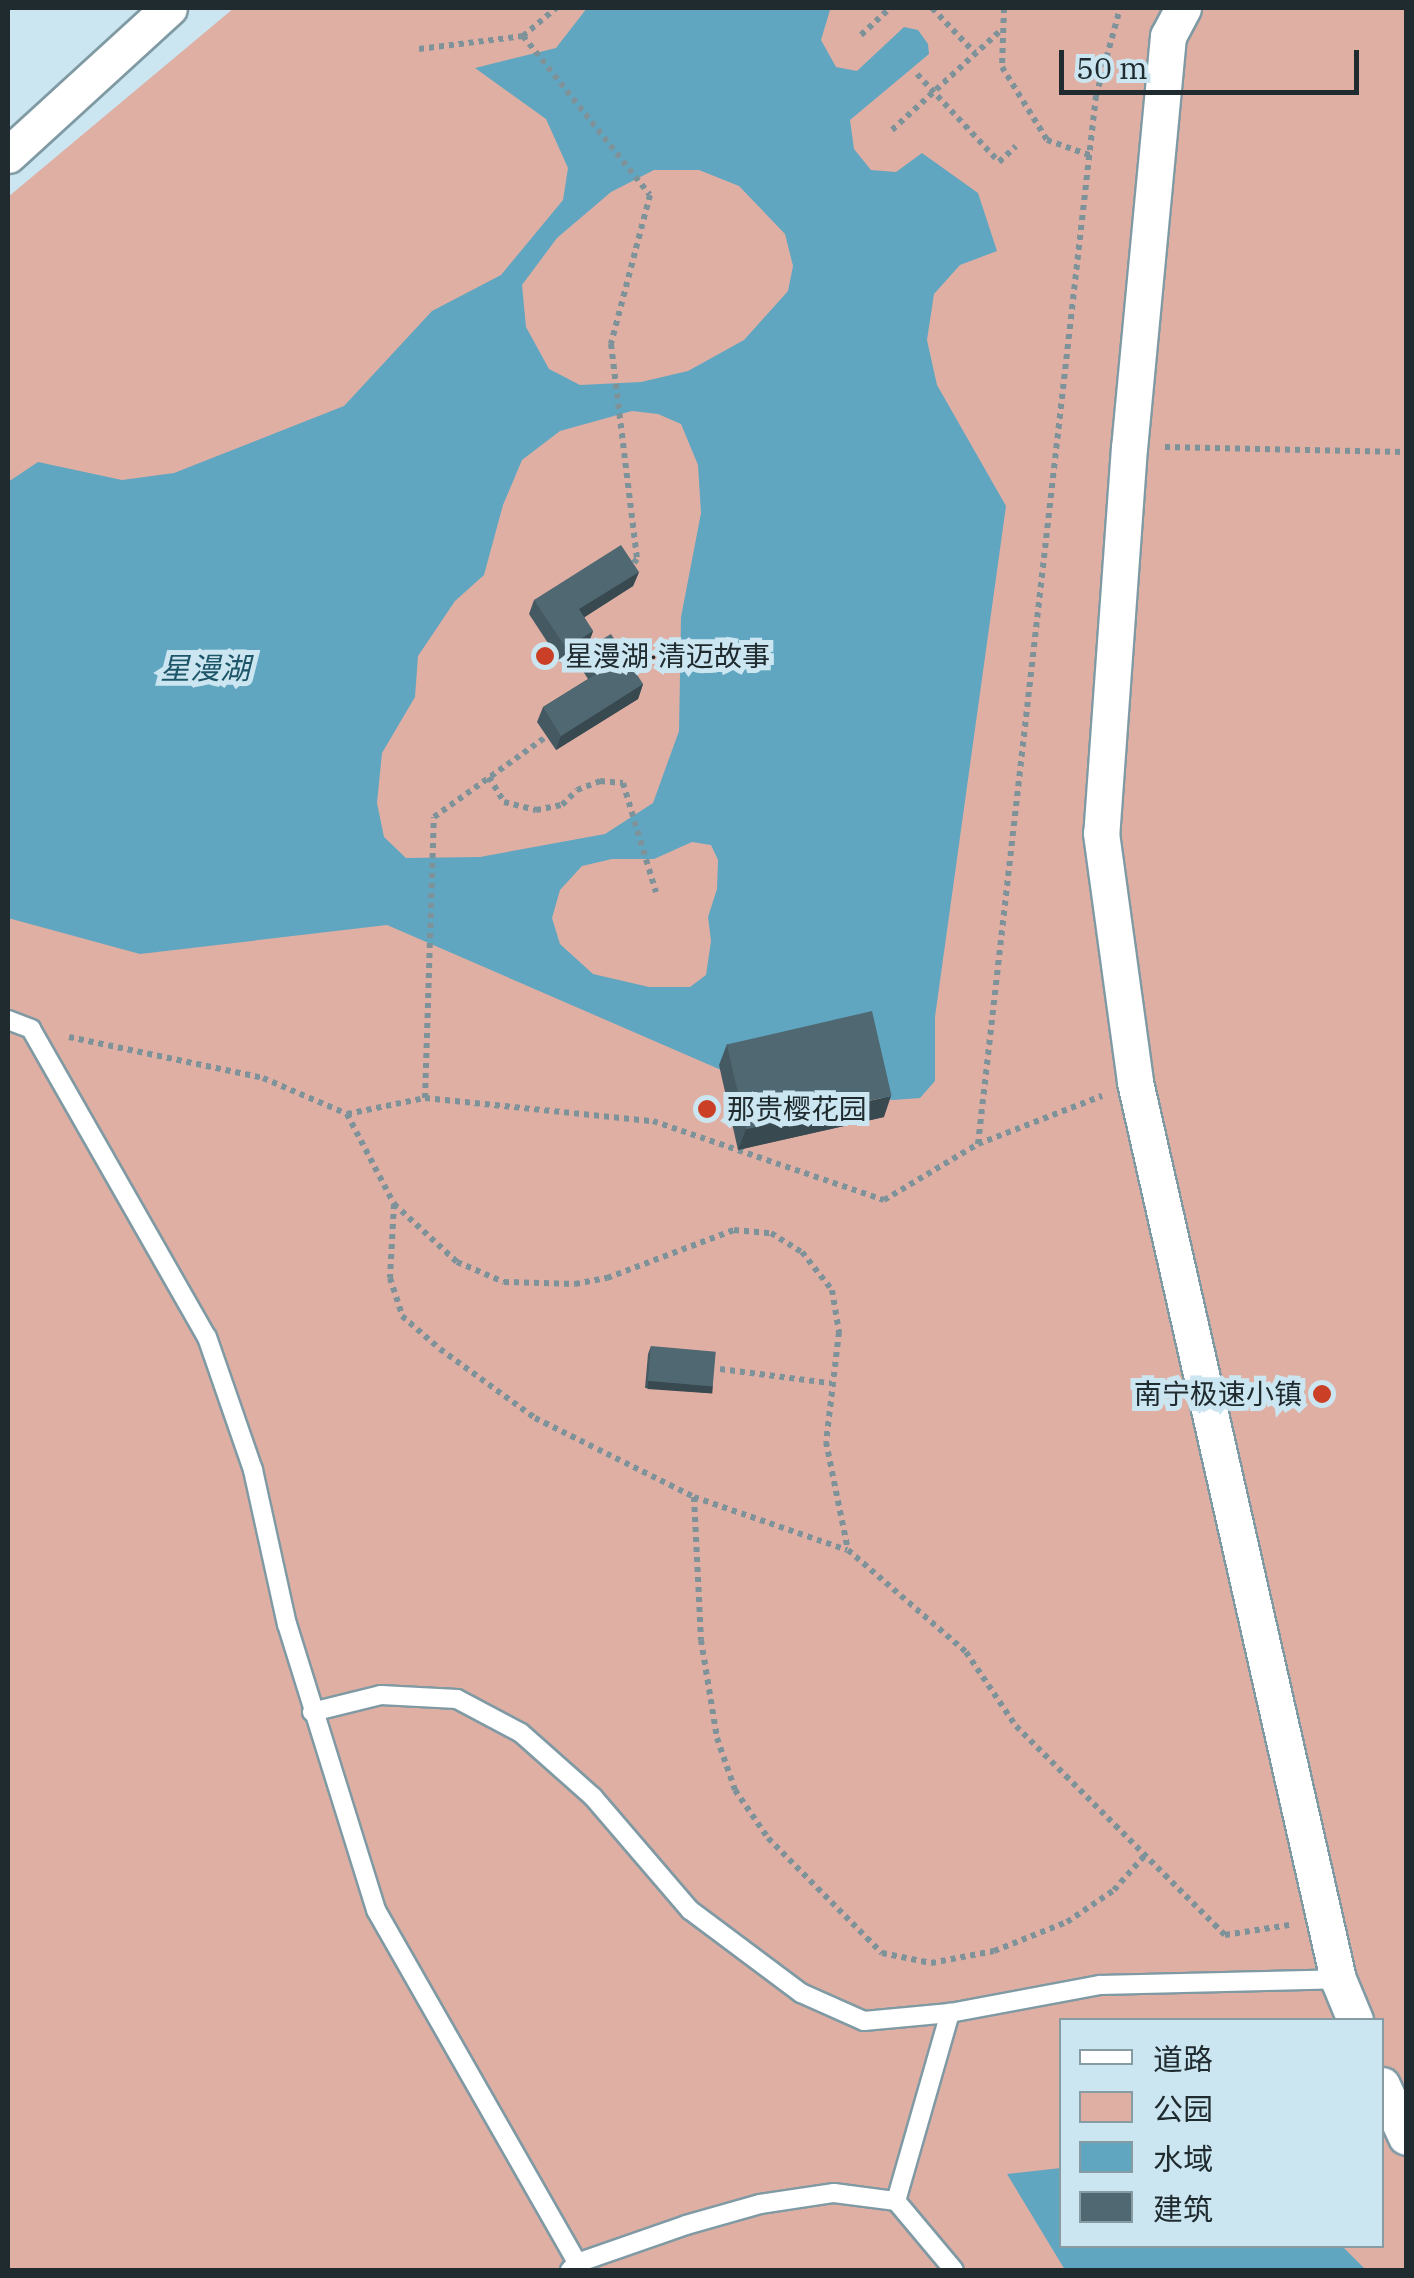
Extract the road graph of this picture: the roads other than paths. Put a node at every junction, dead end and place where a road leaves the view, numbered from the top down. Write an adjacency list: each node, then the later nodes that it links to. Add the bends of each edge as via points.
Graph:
1 (169, 8): 3 (street)
2 (1183, 8): 6 (street, via 1168,36 1101,833 1135,1082)
3 (8, 155)
4 (8, 1020): 5 (lane, via 31,1030 207,1337 253,1470)
5 (312, 1712): 7 (lane, via 382,1695 456,1699 521,1734 593,1797 690,1910 801,1994 864,2021); 12 (lane, via 376,1910)
6 (1338, 1980): 7 (lane, via 1100,1986); 8 (street)
7 (950, 2013): 11 (lane)
8 (1354, 2018)
9 (1384, 2090): 10 (street)
10 (1406, 2137)
11 (896, 2201): 12 (lane, via 834,2193 760,2204); 13 (lane)
12 (573, 2267)
13 (954, 2270)

